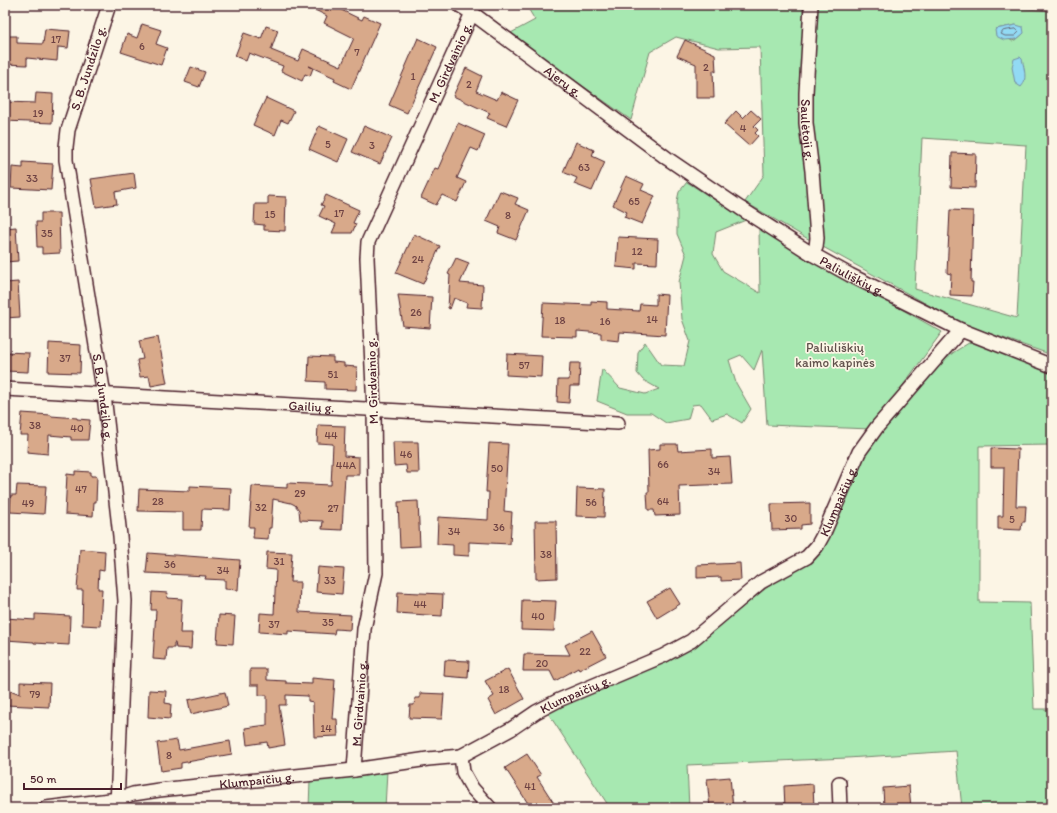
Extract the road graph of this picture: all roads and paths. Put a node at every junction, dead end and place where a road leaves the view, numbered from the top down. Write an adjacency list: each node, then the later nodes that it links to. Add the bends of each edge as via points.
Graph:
1 (109, 5): 10 (street, S. B. Jundzilo g., via 68,130 66,147 67,168)
2 (458, 5): 4 (street, Ajerų g.)
3 (811, 5): 6 (street, Saulėtoji g., via 806,123 817,238)
4 (472, 13): 5 (street, Ajerų g.); 11 (street, M. Girdvainio g., via 368,242)
5 (668, 159): 6 (street, Paliuliškių g.)
6 (812, 254): 7 (street, Paliuliškių g.)
7 (962, 330): 8 (street, Paliuliškių g.); 13 (street, Klumpaičių g., via 878,427 860,452 823,535 807,557 761,582 692,641 554,703)
8 (1052, 366)
9 (5, 389): 10 (street, Gailių g.)
10 (104, 395): 11 (street, Gailių g.); 16 (street, S. B. Jundzilo g., via 125,601)
11 (374, 410): 12 (street, Gailių g.); 14 (street, M. Girdvainio g., via 376,573 364,629)
12 (618, 423)
13 (461, 756): 14 (street, Klumpaičių g.); 18 (street, via 463,772 472,788)
14 (354, 770): 16 (street, Klumpaičių g., via 159,790 133,794)
15 (839, 783): 19 (street)
16 (118, 803): 17 (street, Klumpaičių g.)
17 (46, 808)
18 (490, 808)
19 (840, 808)

